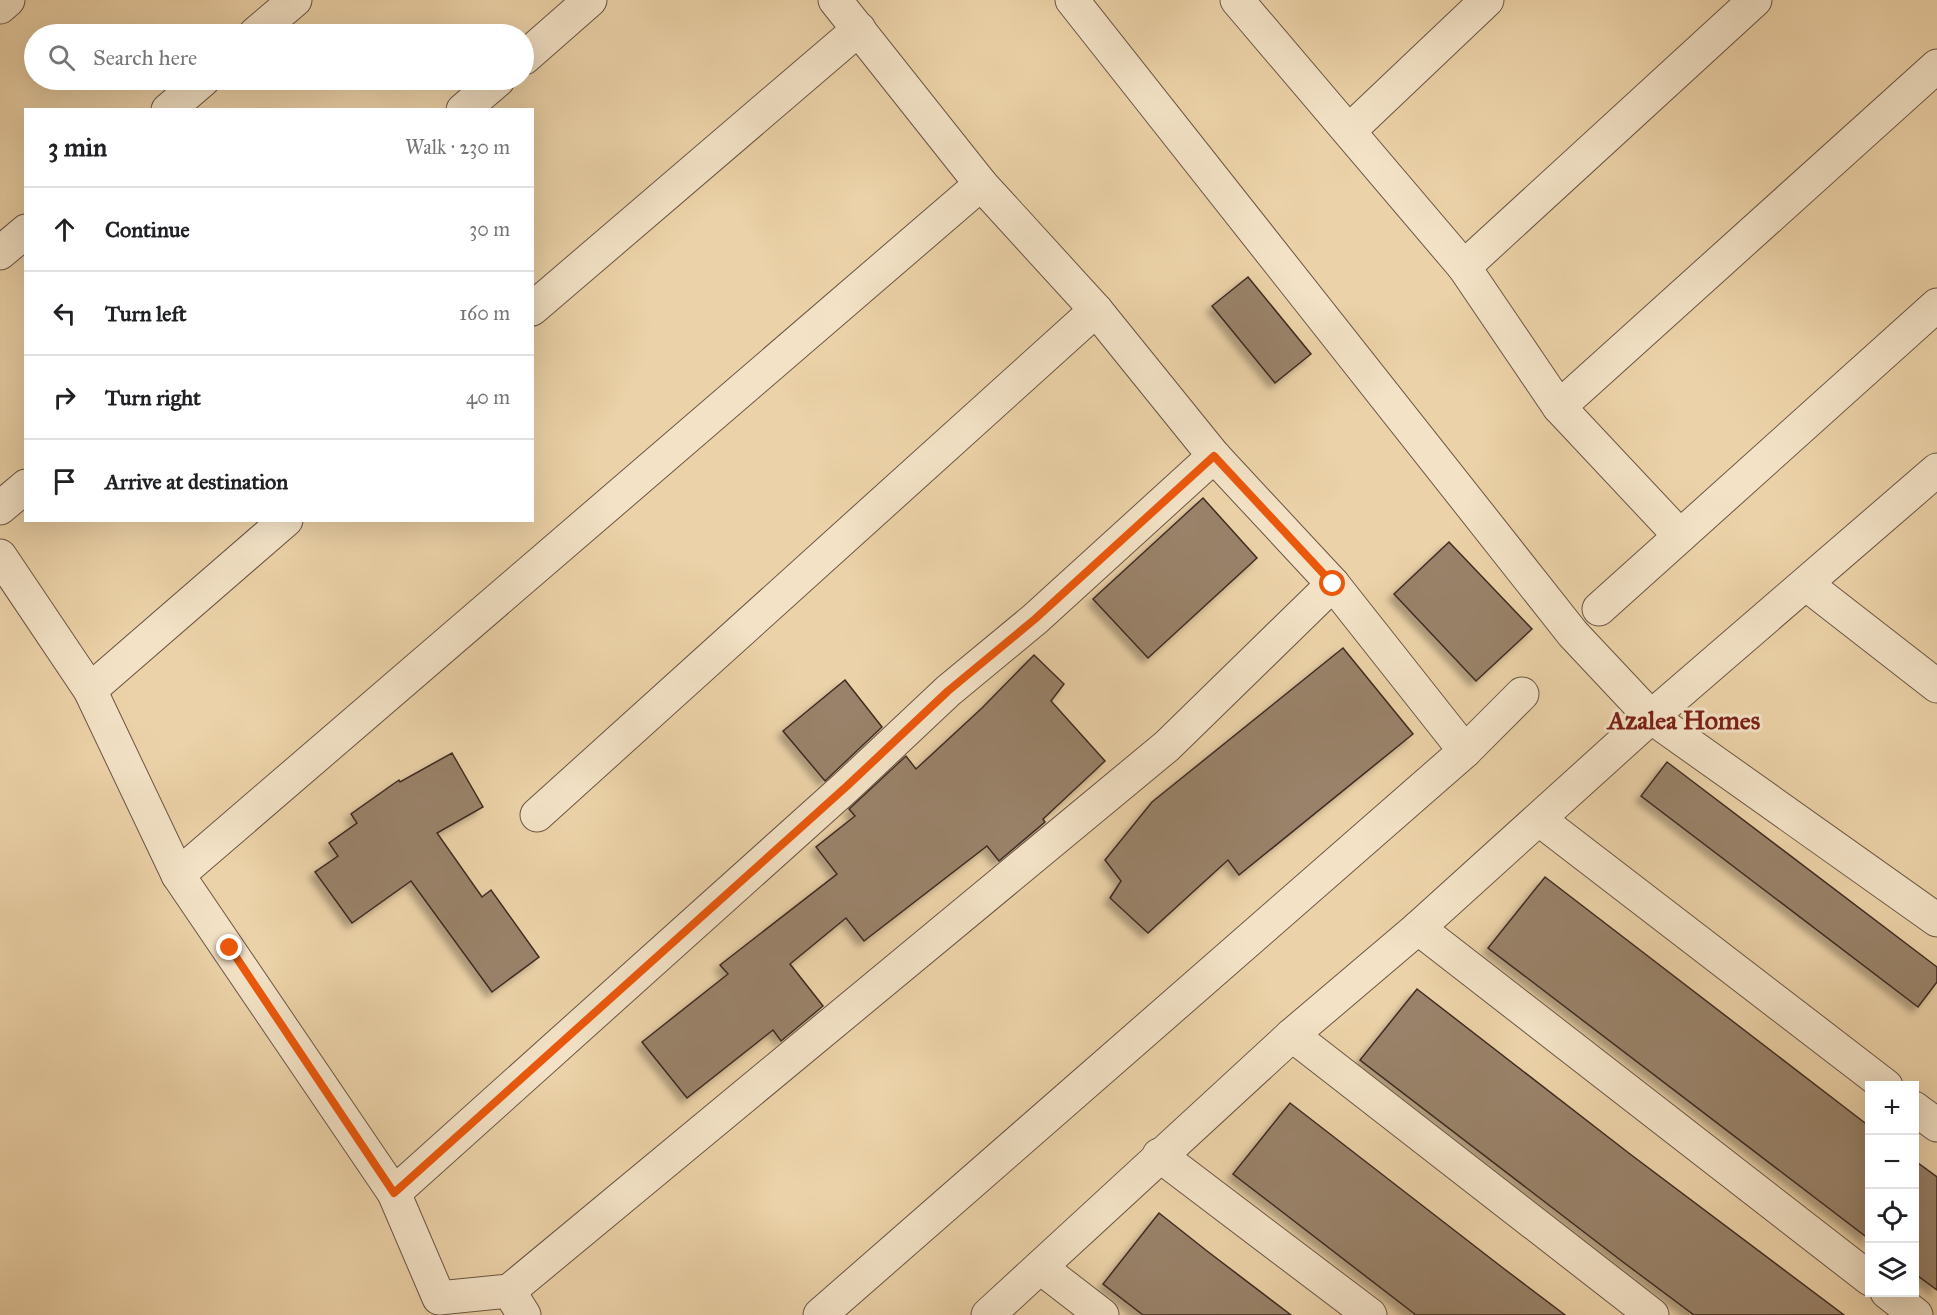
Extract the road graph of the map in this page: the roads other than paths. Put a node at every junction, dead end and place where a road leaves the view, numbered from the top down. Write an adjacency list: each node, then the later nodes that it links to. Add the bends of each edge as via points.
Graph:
1 (8, 0): 9 (street)
2 (296, 0): 10 (street)
3 (590, 0): 12 (street)
4 (835, 0): 11 (street)
5 (1072, 0): 40 (street, via 1573,634)
6 (1237, 0): 18 (street)
7 (1487, 0): 18 (street)
8 (1755, 0): 22 (street)
9 (0, 7)
10 (267, 24)
11 (859, 29): 19 (street); 24 (street)
12 (534, 49)
13 (1937, 66): 26 (street)
14 (191, 90): 16 (street)
15 (486, 90): 17 (street)
16 (170, 108)
17 (465, 108)
18 (1349, 131): 22 (street)
19 (981, 184): 25 (street); 44 (street)
20 (24, 233): 21 (street)
21 (0, 253)
22 (1464, 267): 26 (street)
23 (1937, 305): 32 (street)
24 (534, 307)
25 (1096, 310): 27 (street); 42 (street)
26 (1559, 407): 32 (street)
27 (1214, 456): 34 (street); 52 (street, via 1044,611 948,691)
28 (1936, 473): 35 (street)
29 (24, 488): 30 (street)
30 (0, 508)
31 (284, 522): 38 (street)
32 (1680, 536): 36 (street)
33 (0, 556): 38 (street)
34 (1333, 584): 41 (street); 56 (street, via 1167,746)
35 (1806, 585): 37 (street); 40 (street)
36 (1599, 609)
37 (1937, 686)
38 (90, 690): 44 (street)
39 (1522, 694): 41 (street)
40 (1651, 717): 43 (street); 45 (street)
41 (1465, 751): 57 (street)
42 (537, 815)
43 (1540, 820): 46 (street); 48 (street)
44 (178, 875): 52 (street)
45 (1937, 920)
46 (1418, 928): 47 (street); 54 (street)
47 (1292, 1035): 51 (street); 61 (street)
48 (1879, 1081)
49 (1919, 1112): 50 (street)
50 (1937, 1125)
51 (1160, 1155): 53 (street); 60 (street)
52 (394, 1193): 56 (street, via 439,1299)
53 (1041, 1268): 58 (street); 59 (street)
54 (1865, 1276)
55 (1892, 1297): 62 (street)
56 (517, 1303)
57 (820, 1315)
58 (988, 1315)
59 (1102, 1315)
60 (1370, 1315)
61 (1653, 1315)
62 (1916, 1315)

